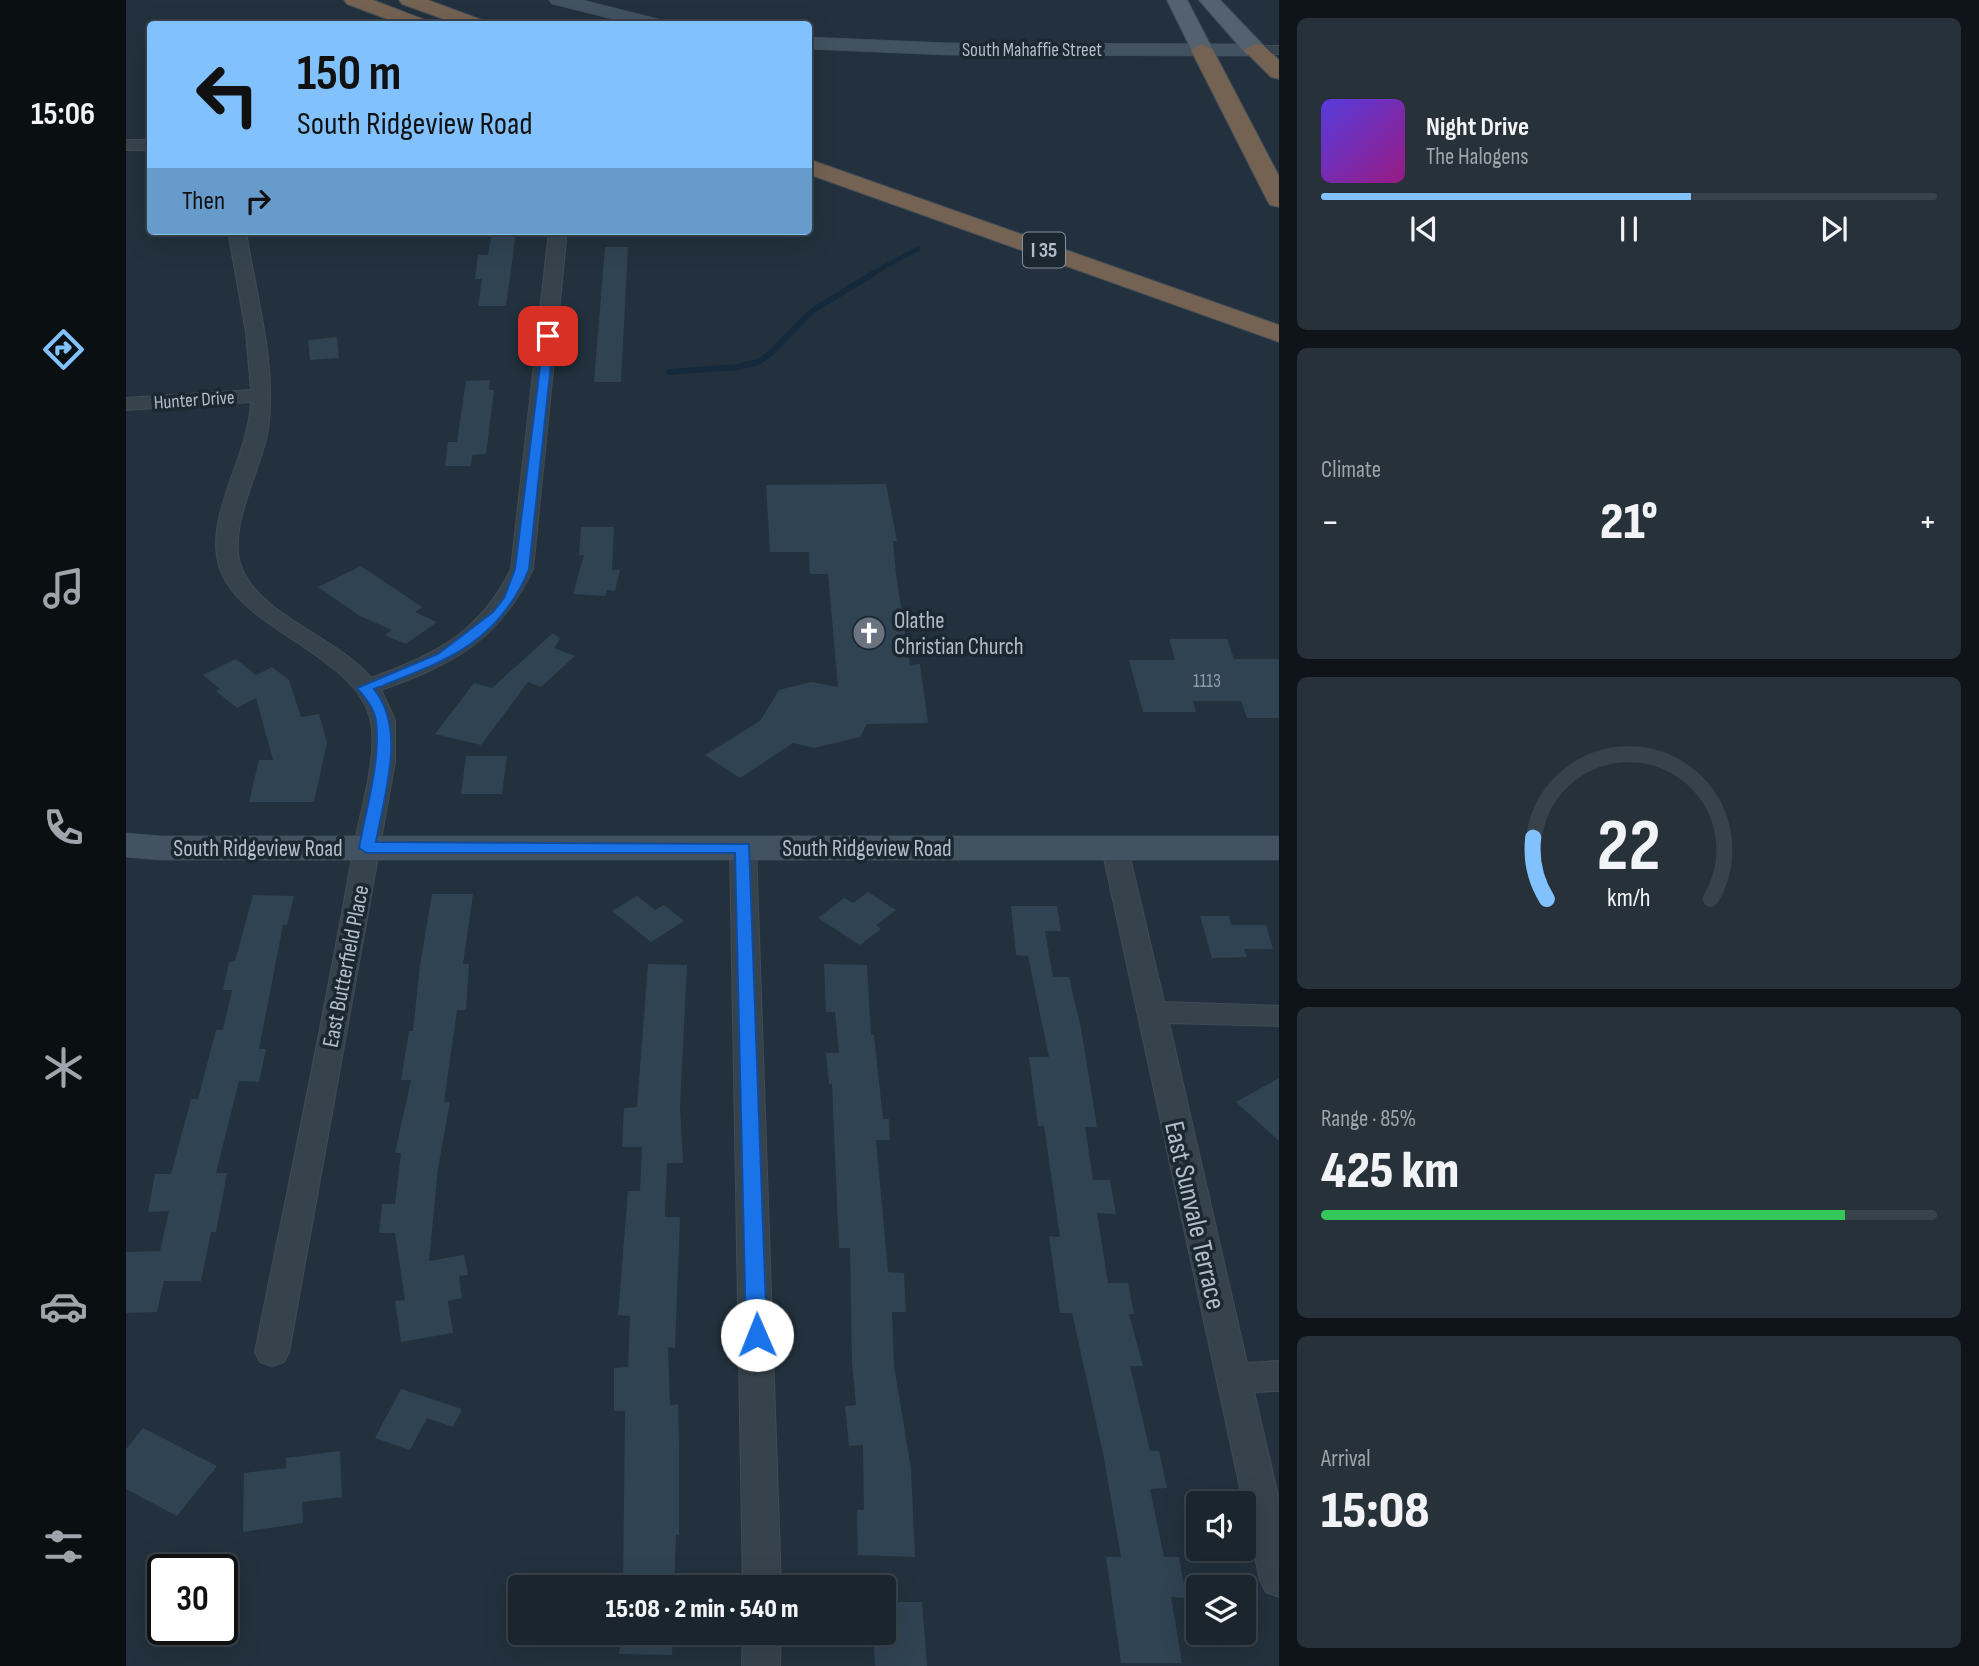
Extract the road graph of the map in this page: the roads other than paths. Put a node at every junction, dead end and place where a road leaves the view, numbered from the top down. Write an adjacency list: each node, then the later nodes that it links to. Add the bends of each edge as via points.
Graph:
1 (355, 0): 6 (highway)
2 (409, 0): 7 (highway)
3 (559, 0): 8 (main road)
4 (1177, 0): 10 (main road)
5 (1209, 0): 11 (main road)
6 (410, 21)
7 (467, 21)
8 (643, 21)
9 (812, 43): 10 (main road, South Mahaffie Street, via 936,49)
10 (1202, 50): 11 (main road, South Mahaffie Street); 18 (highway)
11 (1255, 50): 12 (street); 13 (highway)
12 (1279, 50)
13 (1279, 72)
14 (812, 143): 19 (highway, I 35)
15 (126, 145): 16 (street)
16 (147, 145)
17 (812, 167): 22 (highway, I 35)
18 (1279, 200)
19 (1031, 219)
20 (238, 235): 23 (street, East Butterfield Place, via 262,364)
21 (558, 235): 25 (street, via 522,569 511,598 498,615 451,652)
22 (1279, 334)
23 (263, 395): 24 (street, Hunter Drive); 25 (street, East Butterfield Place, via 226,556 241,585 262,606 349,668)
24 (126, 404)
25 (365, 688): 26 (street, East Butterfield Place, via 378,704 383,721 382,758)
26 (367, 848): 27 (main road, South Ridgeview Road); 29 (main road, South Ridgeview Road); 33 (street, East Butterfield Place)
27 (743, 848): 30 (main road, South Ridgeview Road); 36 (street)
28 (1279, 848): 30 (main road, South Ridgeview Road)
29 (137, 849)
30 (1115, 849): 31 (street, East Sunvale Terrace)
31 (1150, 1012): 32 (street); 35 (street, East Sunvale Terrace)
32 (1279, 1016)
33 (272, 1352)
34 (1279, 1376): 35 (street)
35 (1233, 1378): 37 (street, East Sunvale Terrace)
36 (762, 1575)
37 (1279, 1580)
38 (762, 1645): 39 (street)
39 (761, 1666)

